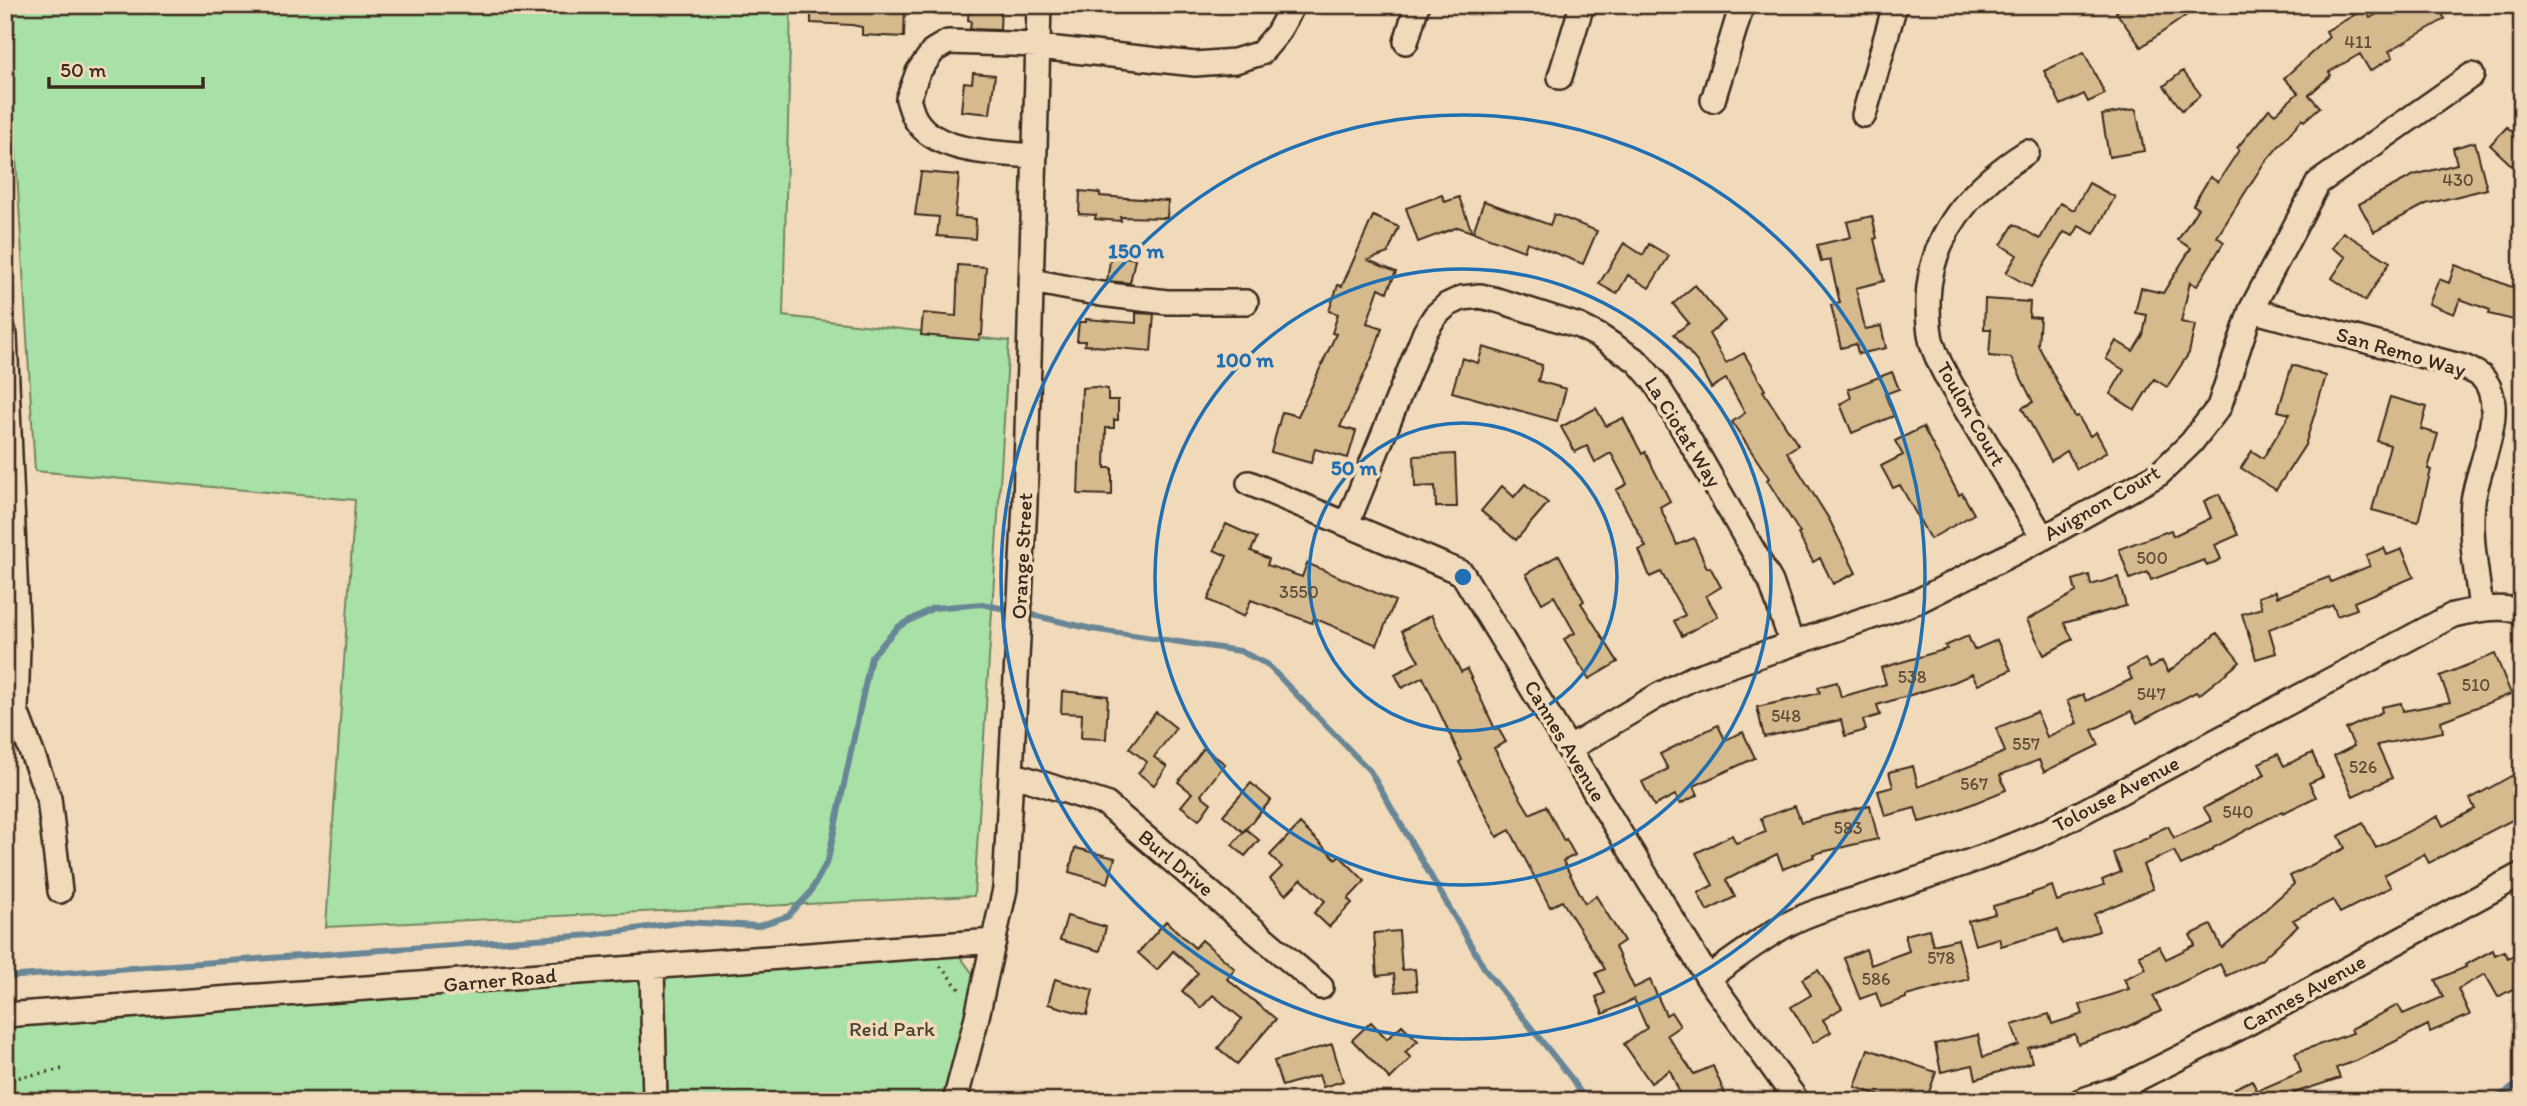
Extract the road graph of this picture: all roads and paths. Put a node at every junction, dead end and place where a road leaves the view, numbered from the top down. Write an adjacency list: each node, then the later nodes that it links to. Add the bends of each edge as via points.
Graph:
1 (1039, 5): 8 (street, Orange Street)
2 (1293, 5): 8 (street, via 1261,53 1235,61 1195,64)
3 (1417, 5): 7 (street)
4 (1582, 5): 10 (street)
5 (1742, 5): 11 (street)
6 (1895, 5): 12 (street)
7 (1406, 43)
8 (1038, 46): 14 (street, Orange Street); 14 (street, via 948,41 934,50 918,72 908,99 916,120 938,141)
9 (2472, 75): 17 (street, Avignon Court, via 2318,183)
10 (1560, 78)
11 (1713, 100)
12 (1864, 115)
13 (2027, 152): 21 (street, Toulon Court, via 1982,185 1945,234 1933,261 1928,316 1931,341 1950,382)
14 (1035, 156): 15 (street, Orange Street)
15 (1031, 281): 16 (street, via 1167,302); 27 (street, Orange Street)
16 (1246, 302)
17 (2251, 310): 21 (street, Avignon Court, via 2219,407 2191,443 2159,474); 22 (street, San Remo Way, via 2464,367 2481,376 2494,407 2473,502)
18 (5, 335): 25 (street, via 18,647)
19 (1249, 483): 20 (street, Cannes Avenue)
20 (1347, 524): 24 (street, La Ciotat Way, via 1435,316 1462,298 1497,300 1579,326 1637,361 1668,403 1771,582); 26 (street, Cannes Avenue, via 1462,573)
21 (2043, 538): 24 (street, Avignon Court, via 1918,601)
22 (2481, 609): 23 (street, Tolouse Avenue); 33 (street, Tolouse Avenue, via 2453,615 2014,846 1788,924)
23 (2522, 611)
24 (1792, 644): 26 (street, Avignon Court, via 1693,678)
25 (11, 711): 29 (street, via 49,798)
26 (1570, 748): 33 (street, Cannes Avenue)
27 (1012, 774): 30 (street, Orange Street, via 1005,889); 34 (street, Burl Drive, via 1106,804)
28 (2522, 874): 42 (street, Cannes Avenue, via 2239,1028 2119,1088)
29 (60, 891)
30 (994, 942): 32 (street, Garner Road); 40 (street, Orange Street)
31 (939, 965): 35 (path)
32 (652, 967): 36 (street, Garner Road); 39 (street)
33 (1708, 978): 41 (street, Cannes Avenue)
34 (1321, 987)
35 (966, 996)
36 (5, 1015)
37 (63, 1069): 38 (path)
38 (5, 1080)
39 (655, 1101)
40 (955, 1101)
41 (1797, 1101)
42 (2080, 1101)

